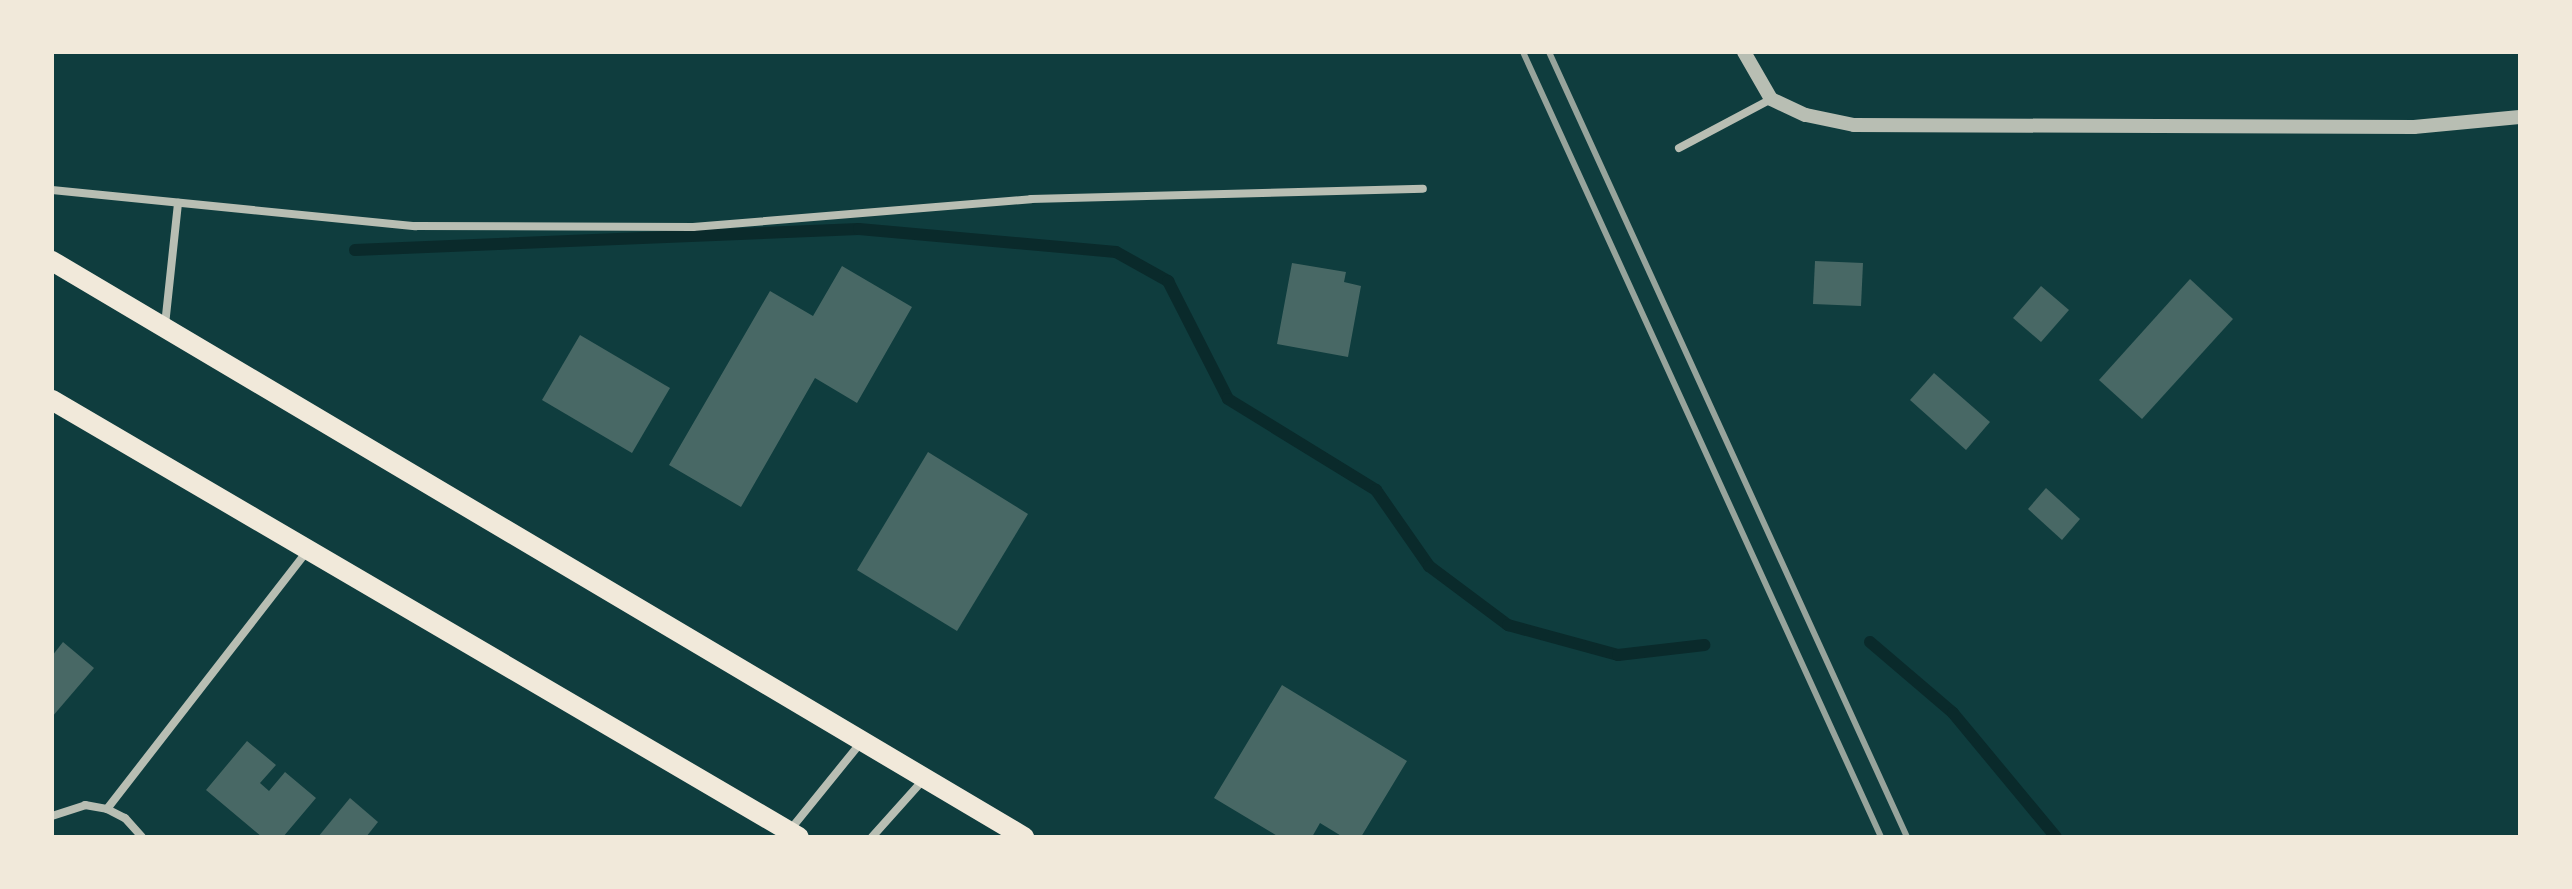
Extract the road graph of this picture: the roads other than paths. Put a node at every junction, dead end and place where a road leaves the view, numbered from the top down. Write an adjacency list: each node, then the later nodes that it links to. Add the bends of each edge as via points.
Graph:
1 (1744, 52): 2 (street)
2 (1771, 99): 3 (street, via 1806,115 1854,125 2414,127); 4 (street)
3 (2520, 117)
4 (1679, 148)
5 (1423, 189): 7 (street, via 1031,199 693,227 415,226)
6 (52, 190): 7 (street)
7 (178, 203): 9 (street)
8 (52, 261): 9 (main road)
9 (165, 329): 12 (main road)
10 (52, 400): 11 (main road)
11 (309, 549): 14 (street); 16 (main road)
12 (862, 740): 13 (main road); 16 (street)
13 (925, 778): 18 (street); 19 (main road)
14 (107, 809): 15 (street, via 85,805); 17 (street, via 125,818)
15 (52, 816)
16 (791, 835)
17 (142, 837)
18 (872, 837)
19 (1024, 837)

